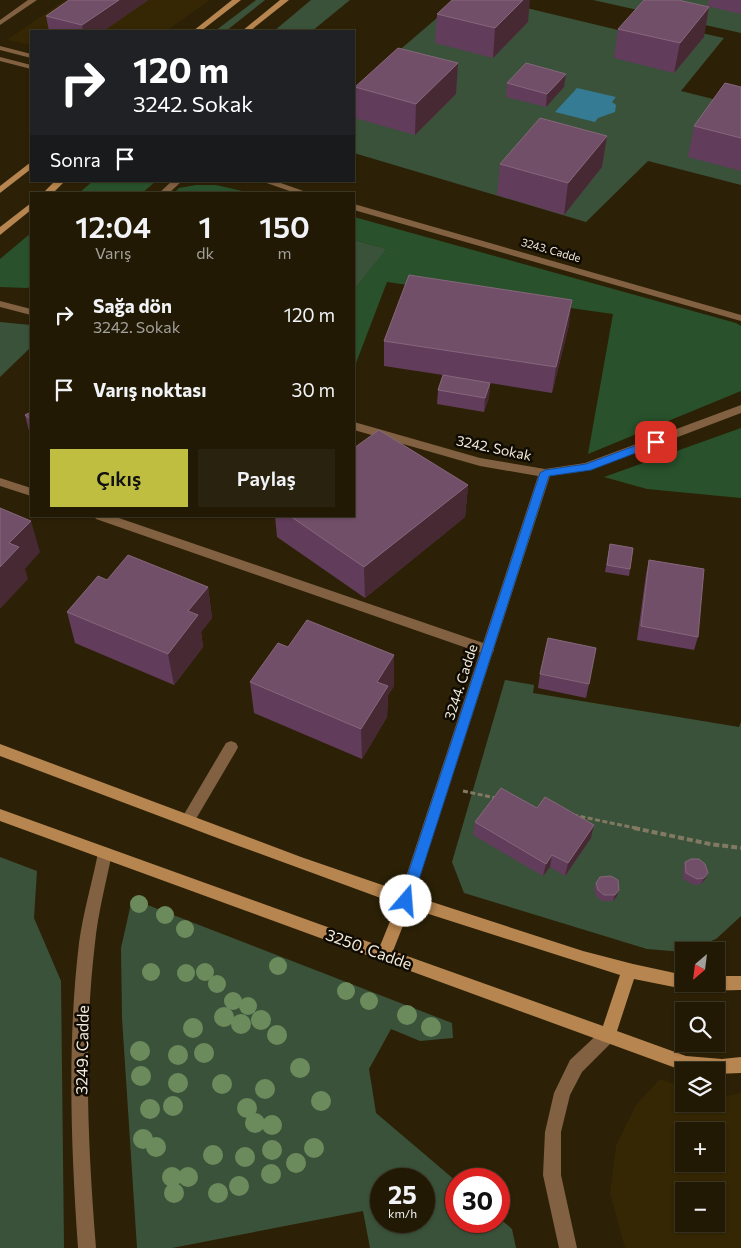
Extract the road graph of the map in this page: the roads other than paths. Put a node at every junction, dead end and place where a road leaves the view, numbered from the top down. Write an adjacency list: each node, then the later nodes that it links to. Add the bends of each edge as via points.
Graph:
1 (33, 0): 4 (street)
2 (237, 0): 5 (street)
3 (285, 0): 6 (street)
4 (0, 23)
5 (197, 30)
6 (247, 30)
7 (0, 48): 8 (street)
8 (30, 56)
9 (0, 59): 10 (street)
10 (30, 67)
11 (30, 165): 15 (street)
12 (60, 182): 16 (street)
13 (177, 182): 17 (street)
14 (268, 182): 18 (street)
15 (0, 190)
16 (48, 192)
17 (164, 192)
18 (301, 192)
19 (30, 207): 21 (street)
20 (355, 207): 24 (street, 3243. Cadde)
21 (0, 232)
22 (0, 304): 23 (street)
23 (29, 308)
24 (741, 318)
25 (741, 409): 27 (street, 3242. Sokak, via 587,467)
26 (355, 426): 27 (street, 3242. Sokak, via 480,462)
27 (545, 473): 31 (street, 3244. Cadde)
28 (0, 482): 29 (street)
29 (30, 492)
30 (103, 517): 31 (street)
31 (488, 650): 37 (street, 3244. Cadde)
32 (231, 747): 35 (street)
33 (0, 750): 35 (street)
34 (0, 815): 36 (street, 3250. Cadde)
35 (188, 820): 37 (street)
36 (105, 853): 38 (street, 3250. Cadde); 45 (street, 3249. Cadde, via 88,942 82,1022 82,1158)
37 (406, 901): 38 (street); 39 (street)
38 (384, 955): 43 (street, 3250. Cadde)
39 (630, 971): 40 (street); 43 (street)
40 (675, 980)
41 (725, 983): 42 (street)
42 (741, 983)
43 (608, 1035): 44 (street, 3250. Cadde, via 686,1064); 46 (street, via 576,1066 562,1093 552,1132 552,1175)
44 (741, 1066)
45 (87, 1248)
46 (568, 1248)

